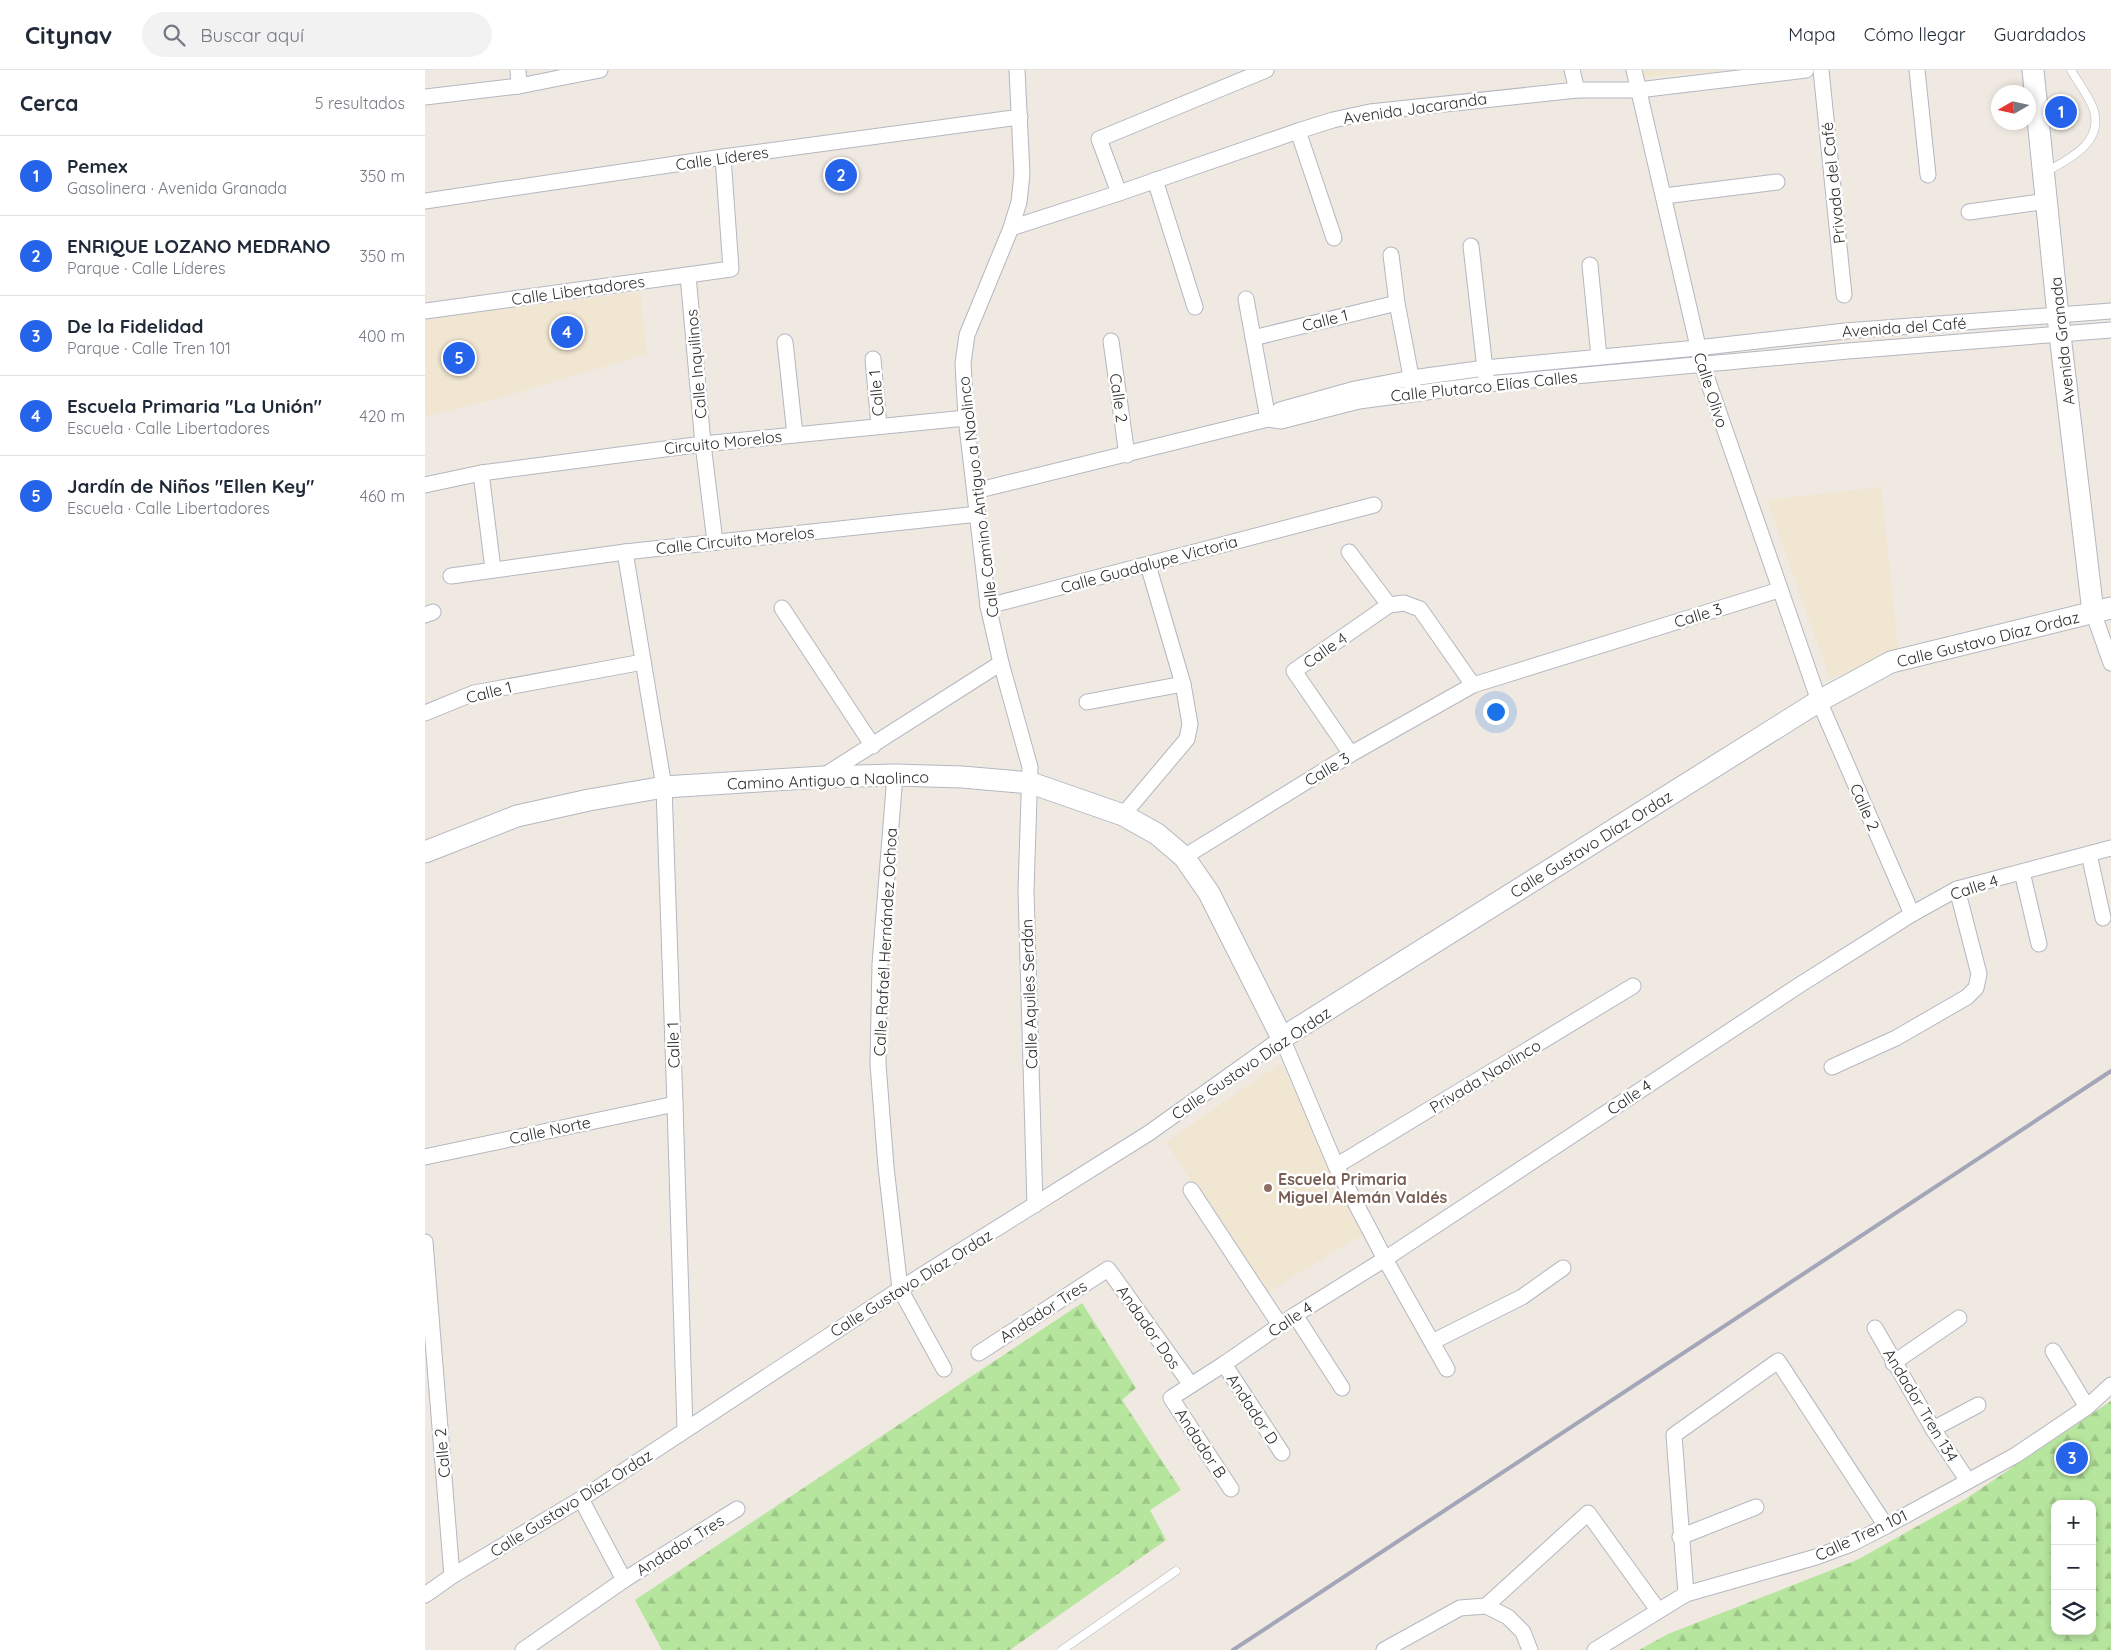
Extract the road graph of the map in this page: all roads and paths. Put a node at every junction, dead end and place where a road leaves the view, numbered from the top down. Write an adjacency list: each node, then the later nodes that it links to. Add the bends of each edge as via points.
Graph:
1 (518, 70): 12 (street)
2 (600, 70): 12 (street)
3 (1017, 70): 16 (street, Calle Camino Antiguo a Naolinco)
4 (1266, 70): 23 (street, via 1099,139)
5 (1573, 70): 13 (street)
6 (1634, 70): 14 (street, Calle Olivo)
7 (1806, 70): 14 (street, Avenida Jacaranda)
8 (1821, 70): 34 (street, Privada del Café)
9 (1917, 70): 20 (street)
10 (2033, 70): 19 (main road, Avenida Granada)
11 (2071, 70): 19 (lane, via 2094,110 2095,129 2087,144)
12 (519, 86): 15 (street)
13 (1577, 90): 14 (street, Avenida Jacaranda); 17 (street, Avenida Jacaranda, via 1370,112)
14 (1638, 90): 24 (street, Calle Olivo)
15 (425, 97)
16 (1020, 117): 18 (street, Calle Líderes); 28 (street, Calle Camino Antiguo a Naolinco, via 1022,174 1019,202)
17 (1298, 131): 21 (street, Avenida Jacaranda); 29 (street)
18 (723, 157): 25 (street, Calle Líderes); 33 (street, Calle Libertadores, via 731,269)
19 (2044, 173): 26 (main road, Avenida Granada)
20 (1927, 175)
21 (1155, 180): 23 (street, Avenida Jacaranda); 37 (street)
22 (1777, 182): 24 (street)
23 (1119, 193): 28 (street, Avenida Jacaranda)
24 (1664, 196): 46 (street, Calle Olivo)
25 (425, 201)
26 (2047, 201): 27 (street); 40 (main road, Avenida Granada)
27 (1969, 212)
28 (1011, 228): 54 (street, Calle Camino Antiguo a Naolinco, via 967,335 963,363)
29 (1334, 238)
30 (1471, 246): 51 (street)
31 (1391, 255): 36 (street)
32 (1590, 265): 48 (street)
33 (688, 275): 39 (street, Calle Libertadores); 58 (street, Calle Inquilinos)
34 (1844, 295)
35 (1246, 299): 43 (street)
36 (1397, 302): 43 (street, Calle 1); 53 (street)
37 (1195, 307)
38 (2111, 310): 40 (street, Avenida del Café)
39 (425, 311)
40 (2059, 325): 41 (street, Avenida del Café); 42 (street, Avenida del Café); 47 (street, Avenida del Café); 75 (main road, Avenida Granada)
41 (2111, 330)
42 (1845, 331): 46 (street, Avenida del Café); 47 (street)
43 (1253, 338): 55 (street)
44 (1111, 341): 59 (street, Calle 2)
45 (785, 342): 57 (street)
46 (1697, 348): 48 (street, Calle Plutarco Elías Calles); 50 (street, Calle Olivo)
47 (1848, 351): 50 (street, Avenida del Café)
48 (1599, 357): 51 (street, Calle Plutarco Elías Calles)
49 (873, 359): 56 (street, Calle 1)
50 (1702, 364): 52 (street, Calle Plutarco Elías Calles); 71 (street, Calle Olivo)
51 (1485, 368): 52 (street); 53 (street, Calle Plutarco Elías Calles)
52 (1487, 384): 53 (street, Calle Plutarco Elías Calles)
53 (1413, 385): 55 (street, Calle Plutarco Elías Calles, via 1281,421)
54 (966, 418): 56 (street, Circuito Morelos); 62 (street, Calle Camino Antiguo a Naolinco)
55 (1268, 419): 59 (street, Calle Plutarco Elías Calles)
56 (879, 426): 57 (street, Circuito Morelos)
57 (795, 434): 58 (street, Circuito Morelos)
58 (703, 444): 60 (street, Circuito Morelos); 65 (street, Calle Inquilinos)
59 (1127, 455): 62 (street, Calle Plutarco Elías Calles)
60 (481, 473): 61 (street, Circuito Morelos); 69 (street)
61 (425, 485)
62 (975, 491): 64 (street, Calle Camino Antiguo a Naolinco)
63 (1374, 505): 68 (street, Calle Guadalupe Victoria)
64 (978, 514): 65 (street, Calle Circuito Morelos); 73 (street, Calle Camino Antiguo a Naolinco)
65 (715, 542): 66 (street, Calle Circuito Morelos)
66 (625, 552): 69 (street, Calle Circuito Morelos); 76 (street, Calle 1)
67 (1349, 552): 72 (street)
68 (1148, 565): 73 (street, Calle Guadalupe Victoria); 79 (street)
69 (493, 569): 70 (street, Calle Circuito Morelos)
70 (451, 576)
71 (1779, 590): 80 (street, Calle 3); 81 (street, Calle Olivo)
72 (1389, 605): 80 (street, via 1404,603 1420,609); 85 (street, Calle 4, via 1294,671)
73 (988, 606): 78 (street, Calle Camino Antiguo a Naolinco)
74 (782, 608): 84 (street)
75 (2102, 610): 77 (street); 81 (main road, Calle Gustavo Díaz Ordaz, via 1891,662)
76 (643, 662): 83 (street, Calle 1, via 474,693); 89 (street, Calle 1)
77 (2111, 663)
78 (1001, 664): 84 (street); 88 (street, Calle Camino Antiguo a Naolinco, via 1028,753)
79 (1183, 684): 82 (street); 90 (street, via 1190,724 1187,739)
80 (1473, 685): 85 (street, Calle 3)
81 (1819, 701): 97 (street, Calle 2); 101 (main road, Calle Gustavo Díaz Ordaz)
82 (1087, 702)
83 (425, 713)
84 (873, 746): 87 (street)
85 (1351, 754): 94 (street, Calle 3)
86 (895, 775): 87 (main road, Camino Antiguo a Naolinco); 88 (main road, Camino Antiguo a Naolinco); 112 (street, Calle Rafaél Hernández Ochoa, via 880,964 878,1064)
87 (823, 777): 89 (main road, Camino Antiguo a Naolinco)
88 (1031, 783): 90 (main road, Camino Antiguo a Naolinco); 107 (street, Calle Aquiles Serdán, via 1026,890)
89 (664, 787): 92 (main road, Camino Antiguo a Naolinco, via 517,816); 103 (street, Calle 1)
90 (1123, 816): 94 (main road, Camino Antiguo a Naolinco, via 1157,834)
91 (2111, 848): 93 (street, Calle 4)
92 (425, 852)
93 (2089, 854): 95 (street, Calle 4); 98 (street)
94 (1184, 856): 101 (main road, Camino Antiguo a Naolinco, via 1209,893)
95 (2022, 872): 96 (street, Calle 4); 99 (street)
96 (1957, 889): 97 (street, Calle 4); 102 (street, via 1979,974 1976,988 1967,997 1896,1038)
97 (1912, 914): 109 (street, Calle 4)
98 (2103, 918)
99 (2039, 944)
100 (1633, 986): 105 (street, Privada Naolinco)
101 (1282, 1038): 105 (street, Camino Antiguo a Naolinco); 107 (street, Calle Gustavo Díaz Ordaz, via 1149,1133)
102 (1832, 1067)
103 (675, 1104): 104 (street, Calle Norte); 131 (street, Calle 1)
104 (425, 1156)
105 (1337, 1166): 109 (street, Camino Antiguo a Naolinco)
106 (1191, 1190): 115 (street)
107 (1035, 1205): 112 (street, Calle Gustavo Díaz Ordaz)
108 (425, 1242): 141 (street, Calle 2)
109 (1385, 1259): 113 (street, Calle 4); 117 (street, Camino Antiguo a Naolinco)
110 (1563, 1268): 117 (street, via 1522,1297)
111 (1108, 1269): 119 (street, Andador Tres); 124 (street, Andador Dos)
112 (900, 1289): 122 (street); 131 (street, Calle Gustavo Díaz Ordaz)
113 (1295, 1315): 115 (street, Calle 4); 126 (street)
114 (1959, 1318): 120 (street)
115 (1280, 1325): 121 (street, Calle 4)
116 (1875, 1328): 120 (street, Andador Tren 134)
117 (1432, 1342): 123 (street, Camino Antiguo a Naolinco)
118 (2053, 1351): 129 (street)
119 (979, 1353)
120 (1893, 1363): 130 (street, Andador Tren 134)
121 (1225, 1364): 124 (street, Calle 4); 132 (street, Andador D)
122 (944, 1369)
123 (1447, 1369)
124 (1191, 1385): 127 (street, Calle 4)
125 (2111, 1385): 129 (street, Calle Tren 101)
126 (1342, 1388)
127 (1171, 1398): 134 (street, Andador B)
128 (1978, 1405): 130 (street)
129 (2087, 1407): 133 (street, Calle Tren 101, via 2016,1455)
130 (1933, 1429): 133 (street, Andador Tren 134)
131 (685, 1430): 135 (street, Calle Gustavo Díaz Ordaz)
132 (1282, 1453)
133 (1968, 1481): 138 (street, Calle Tren 101)
134 (1231, 1489)
135 (581, 1499): 141 (street, Calle Gustavo Díaz Ordaz); 142 (street)
136 (1756, 1507): 139 (street)
137 (737, 1509): 142 (street, Andador Tres)
138 (1886, 1526): 139 (street, via 1778,1361 1674,1435); 143 (street, Calle Tren 101, via 1816,1557)
139 (1680, 1537): 143 (street)
140 (1176, 1571): 148 (lane)
141 (452, 1576): 144 (street, Calle Gustavo Díaz Ordaz)
142 (624, 1580): 147 (street, Andador Tres)
143 (1686, 1594): 146 (street, Calle Tren 101)
144 (425, 1595)
145 (1486, 1606): 146 (street, via 1588,1513); 149 (street, via 1460,1608); 150 (street, via 1508,1617 1523,1632)
146 (1658, 1610): 151 (street, Calle Tren 101)
147 (523, 1650)
148 (1062, 1650)
149 (1384, 1650)
150 (1530, 1650)
151 (1595, 1650)

